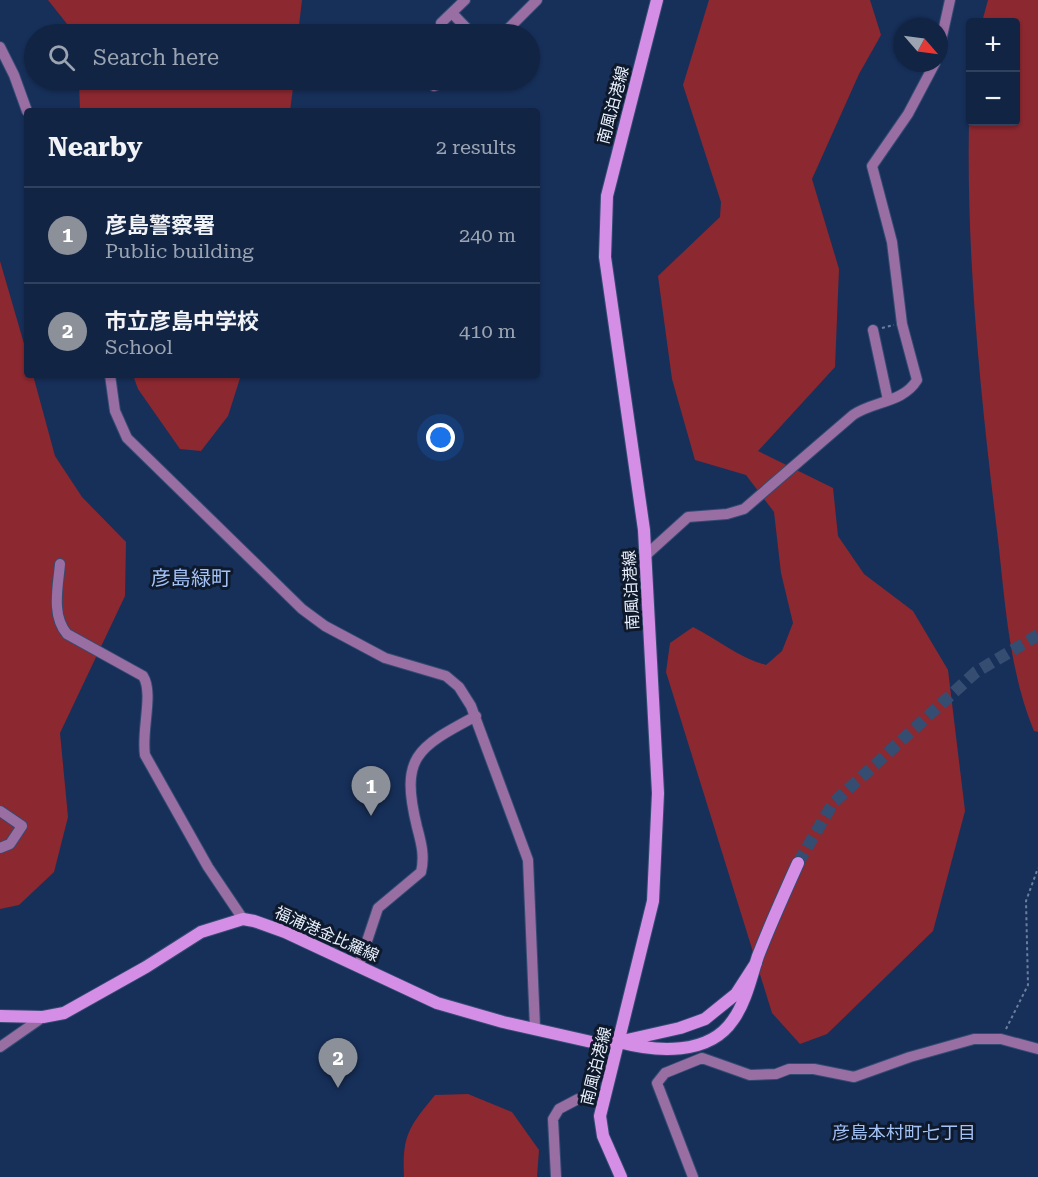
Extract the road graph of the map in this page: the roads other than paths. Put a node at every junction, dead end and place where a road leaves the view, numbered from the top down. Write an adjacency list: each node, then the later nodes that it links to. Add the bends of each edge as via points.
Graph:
1 (465, 0): 5 (street)
2 (537, 0): 9 (street)
3 (657, 0): 16 (main road, 南風泊港線, via 607,196 604,242)
4 (950, 0): 6 (street)
5 (452, 13): 7 (street); 8 (street)
6 (946, 18)
7 (441, 23)
8 (462, 24)
9 (513, 24)
10 (0, 47): 12 (street)
11 (930, 72): 15 (street, via 908,114 872,166 892,242 902,323 917,380 902,396)
12 (26, 108)
13 (873, 330): 15 (street)
14 (110, 378): 18 (street, via 115,411 127,438 302,609 385,658 446,676 465,695)
15 (888, 400): 16 (street, via 852,415 744,509 688,517)
16 (646, 555): 28 (main road, 南風泊港線, via 658,759 655,886)
17 (60, 564): 22 (street, via 56,598 62,628 147,682 142,739 145,755 208,867)
18 (476, 716): 24 (street, via 425,747 414,759 409,786 424,858 421,872 378,908); 27 (street, via 528,860)
19 (0, 811): 20 (street, via 22,826 10,844)
20 (0, 848)
21 (798, 863): 23 (main road, 福浦港金比羅線)
22 (243, 920): 24 (main road, 福浦港金比羅線, via 270,926); 26 (main road, 福浦港金比羅線, via 201,932 79,1006)
23 (756, 963): 28 (main road, 福浦港金比羅線, via 736,994 714,1014 691,1025); 28 (main road, 福浦港金比羅線, via 740,1009 714,1039 695,1046 657,1049)
24 (359, 965): 27 (main road, 福浦港金比羅線, via 437,1003)
25 (0, 1016): 26 (main road, 福浦港金比羅線)
26 (43, 1017): 29 (street)
27 (535, 1028): 28 (main road, 福浦港金比羅線, via 580,1041)
28 (618, 1042): 33 (main road, 南風泊港線, via 600,1128)
29 (0, 1047)
30 (1038, 1049): 34 (street, via 1000,1039 961,1042 854,1077 800,1069 750,1075 702,1058 665,1073 657,1083)
31 (578, 1099): 32 (street, via 559,1109 553,1119)
32 (556, 1177)
33 (621, 1177)
34 (693, 1177)

